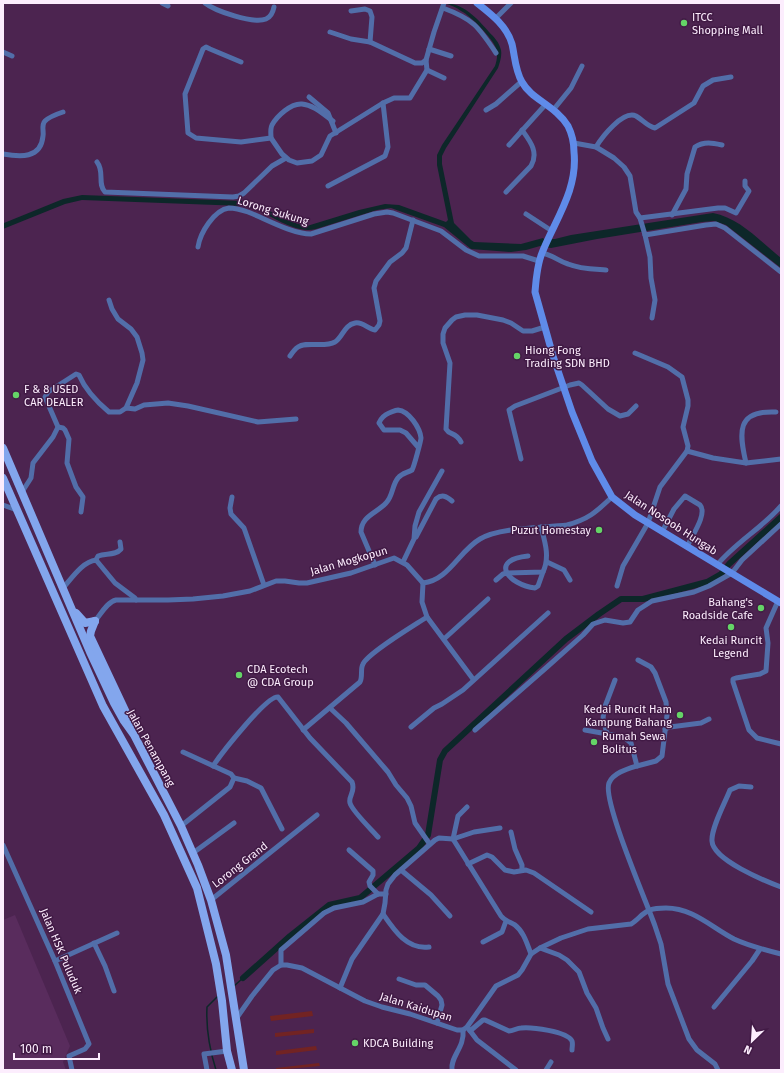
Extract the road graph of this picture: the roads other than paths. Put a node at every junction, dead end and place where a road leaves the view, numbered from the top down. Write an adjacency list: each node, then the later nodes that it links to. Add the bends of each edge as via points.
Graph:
1 (162, 3): 6 (street)
2 (205, 3): 7 (street, via 256,21 270,17)
3 (477, 3): 9 (main road)
4 (511, 3): 9 (street)
5 (443, 5): 12 (street); 14 (street, via 472,22)
6 (168, 6)
7 (274, 7)
8 (351, 11): 11 (street, via 370,11)
9 (496, 18): 23 (main road, via 510,38)
10 (330, 32): 11 (street)
11 (370, 42): 17 (street, via 415,63)
12 (429, 49): 16 (street); 17 (street)
13 (3, 52): 15 (street)
14 (496, 53)
15 (12, 56)
16 (451, 56)
17 (426, 60): 20 (street)
18 (241, 62): 33 (street, via 203,49 185,94 188,133 203,139 241,142)
19 (582, 66): 27 (street, via 571,88)
20 (427, 70): 22 (street); 25 (street, via 410,98 394,98)
21 (731, 77): 37 (street, via 713,80 703,86 694,103 655,128 634,115 627,116 609,129)
22 (444, 78)
23 (521, 82): 26 (main road, Jalan Nosoob Hungab); 28 (street)
24 (309, 97): 30 (street, via 328,113)
25 (383, 103): 32 (street); 42 (street, via 387,153)
26 (546, 104): 27 (main road, Jalan Nosoob Hungab); 31 (street)
27 (554, 109): 34 (main road, Jalan Nosoob Hungab, via 568,127)
28 (486, 110)
29 (63, 112): 38 (street, via 45,120 43,137 34,154)
30 (333, 121): 32 (street); 33 (street, via 313,108 302,104 293,106 273,124)
31 (522, 130): 35 (street); 43 (street, via 535,152 534,161)
32 (336, 133): 39 (street, via 330,136 320,155 312,162 297,163)
33 (271, 138): 39 (street)
34 (574, 143): 37 (street); 48 (main road, Jalan Nosoob Hungab, via 575,169 572,182)
35 (509, 145)
36 (722, 145): 45 (street, via 708,143 695,147 686,189)
37 (596, 147): 47 (street, via 618,161 628,172)
38 (3, 154)
39 (286, 158): 40 (street, via 272,166 244,193 232,197 105,192 102,187 101,167)
40 (97, 162)
41 (745, 181): 45 (street, via 749,191 736,214 718,208)
42 (328, 186)
43 (506, 192)
44 (526, 214): 48 (street)
45 (672, 215): 47 (street)
46 (413, 220): 50 (street, Lorong Sukung, via 386,212 304,234 241,209 229,208 209,223 200,237); 52 (street, Lorong Sukung, via 441,231 466,250 479,256 523,256); 59 (street, via 406,248 390,262 374,284 380,320 377,328 372,330 354,323 335,342 303,345)
47 (640, 220): 49 (street)
48 (550, 234): 51 (main road, Jalan Nosoob Hungab)
49 (644, 234): 54 (street, via 716,224 725,228); 56 (street, via 650,257 650,278 655,300)
50 (198, 247)
51 (543, 250): 52 (main road, Jalan Nosoob Hungab); 53 (street, via 566,264)
52 (540, 261): 57 (main road, Jalan Nosoob Hungab, via 535,292)
53 (606, 270)
54 (781, 272)
55 (109, 300): 62 (street, via 118,319 132,329 142,353 143,360 137,383)
56 (652, 318)
57 (545, 327): 60 (main road, Jalan Nosoob Hungab); 66 (street, via 523,331 503,320 465,315 456,317 445,328 443,343 450,364 446,429 447,432 456,435)
58 (635, 353): 69 (street, via 682,376 688,400 683,427 688,446)
59 (290, 356)
60 (564, 388): 61 (street, via 575,384 582,385 608,409 620,416 628,414); 70 (street, via 531,399 509,410); 77 (main road, Jalan Nosoob Hungab, via 592,461)
61 (636, 406)
62 (126, 408): 64 (street, via 168,403 258,422); 65 (street, via 120,412 109,412 98,403 76,374 48,392 45,397)
63 (776, 412): 72 (street, via 756,414 744,422 741,433)
64 (296, 419)
65 (58, 427): 75 (street, via 33,464 30,478); 82 (street, via 65,430 69,439 67,463 76,487 83,497)
66 (461, 442)
67 (418, 447): 67 (street, via 406,433 400,430 384,430 379,424 380,419 398,410 407,414 416,424 421,438); 94 (street, via 412,470 399,476 388,501 363,521 361,532)
68 (3, 448): 75 (main road, Jalan Penampang)
69 (686, 451): 72 (street); 83 (street, via 660,487)
70 (521, 459)
71 (781, 459): 72 (street)
72 (746, 463)
73 (442, 471): 87 (street, via 419,512)
74 (3, 478): 81 (main road, Jalan Penampang)
75 (22, 492): 104 (main road, Jalan Penampang)
76 (232, 497): 102 (street, via 231,514 244,528)
77 (612, 497): 83 (main road, Jalan Nosoob Hungab); 85 (street, via 583,520 567,525)
78 (452, 501): 87 (street, via 445,496 436,499)
79 (3, 505): 81 (street)
80 (781, 506): 95 (street, via 726,554)
81 (18, 510): 126 (main road, Jalan Penampang, via 103,706)
82 (81, 512)
83 (648, 523): 86 (main road, Jalan Nosoob Hungab); 103 (street, via 623,566)
84 (781, 524): 96 (street)
85 (541, 527): 93 (street); 101 (street, via 497,533 480,539 441,576)
86 (662, 532): 89 (main road, Jalan Nosoob Hungab); 89 (street, via 674,509 685,496 700,505 703,512)
87 (414, 539): 92 (street)
88 (120, 542): 91 (street, via 121,549 117,553 98,556)
89 (687, 547): 95 (main road, Jalan Nosoob Hungab)
90 (528, 556): 98 (street, via 510,560 506,568)
91 (96, 560): 104 (street, via 90,561 80,569); 106 (street, via 115,583)
92 (403, 562): 94 (street, Jalan Mogkopun, via 394,558); 101 (street, Jalan Mogkopun)
93 (547, 562): 97 (street); 100 (street, via 564,570)
94 (375, 565): 102 (street, Jalan Mogkopun, via 308,583 276,581)
95 (718, 566): 96 (main road, Jalan Nosoob Hungab)
96 (729, 571): 107 (main road, Jalan Nosoob Hungab); 122 (street, via 710,586 652,601 638,610 630,622 623,624 605,620 593,624)
97 (543, 572): 98 (street); 98 (street, via 535,588 519,584)
98 (507, 573): 99 (street)
99 (496, 580)
100 (570, 580)
101 (423, 583): 110 (street, via 422,602)
102 (264, 585): 106 (street, Jalan Mogkopun, via 250,591 223,596)
103 (617, 586)
104 (63, 588): 108 (main road, Jalan Penampang)
105 (488, 599): 112 (street)
106 (136, 600): 111 (street, Jalan Mogkopun, via 112,601)
107 (779, 602): 127 (street, via 766,628 766,671 736,678 732,682 749,730 757,738)
108 (72, 608): 111 (main road, via 85,623); 118 (main road, Jalan Penampang, via 93,659)
109 (548, 613): 114 (street)
110 (427, 617): 112 (street); 116 (street, via 368,658 362,665 360,682)
111 (95, 621): 125 (main road, via 90,636 130,720)
112 (444, 639): 114 (street)
113 (638, 660): 120 (street, via 651,667 663,692 668,708)
114 (473, 679): 119 (street, via 457,694 434,708)
115 (615, 680): 124 (street, via 604,709 603,719)
116 (330, 708): 121 (street); 142 (street, via 388,772 407,798 415,823)
117 (709, 719): 120 (street, via 701,723 670,726)
118 (124, 721): 125 (main road, Jalan Penampang); 126 (main road, via 117,727)
119 (411, 727)
120 (665, 729): 130 (street, via 662,756)
121 (303, 730): 129 (street, via 280,698 275,696 234,739); 140 (street, via 352,782 354,789 350,804)
122 (475, 730)
123 (585, 730): 124 (street)
124 (607, 734): 130 (street, via 624,737 632,743)
125 (134, 735): 136 (main road, Jalan Penampang)
126 (121, 738): 176 (main road, Jalan Penampang, via 164,814 197,888 216,964)
127 (781, 744)
128 (183, 752): 129 (street)
129 (213, 766): 131 (street)
130 (637, 766): 153 (street, via 612,778 608,788 612,812)
131 (234, 778): 136 (street, via 230,787); 138 (street, via 261,788)
132 (751, 787): 149 (street, via 739,786 730,790 712,832 713,848 722,858)
133 (467, 807): 141 (street, via 458,816)
134 (317, 815): 152 (street, Lorong Grand)
135 (234, 823): 145 (street)
136 (181, 826): 145 (main road, Jalan Penampang)
137 (500, 828): 141 (street)
138 (282, 829)
139 (510, 832): 148 (street)
140 (378, 837)
141 (452, 839): 142 (street, via 440,838); 146 (street)
142 (428, 843): 147 (street)
143 (3, 845): 166 (street, Jalan HSK Puluduk)
144 (349, 850): 150 (street, via 373,871 369,882)
145 (193, 853): 152 (main road, Jalan Penampang)
146 (468, 864): 148 (street, via 488,855 505,870); 157 (street)
147 (401, 870): 151 (street, via 388,884); 156 (street, via 431,895)
148 (522, 870): 154 (street, via 534,873)
149 (781, 887)
150 (374, 890): 151 (street); 167 (street, via 363,902 334,908 324,913 281,950)
151 (386, 894): 155 (street)
152 (211, 900): 172 (main road, Jalan Penampang)
153 (649, 910): 162 (street, via 631,924 588,929); 163 (street, via 683,910 704,919 734,939); 186 (street, via 661,944 668,984 689,1039)
154 (591, 912)
155 (383, 914): 161 (street, via 395,930 413,946); 169 (street, via 352,959)
156 (450, 916)
157 (506, 921): 159 (street, via 502,932); 164 (street, via 519,929)
158 (117, 933): 160 (street)
159 (483, 942)
160 (94, 943): 166 (street); 170 (street)
161 (429, 947)
162 (540, 948): 164 (street); 175 (street, via 559,954 579,972)
163 (760, 948): 165 (street); 171 (street)
164 (531, 954): 174 (street, via 518,975 496,986)
165 (781, 954)
166 (55, 961): 179 (street, Jalan HSK Puluduk, via 89,1044 85,1049 69,1056)
167 (281, 965): 169 (street, Jalan Kaidupan, via 302,968); 172 (street, via 273,970)
168 (399, 979): 173 (street, via 416,985 425,985 438,996 442,1005)
169 (340, 988): 173 (street, Jalan Kaidupan, via 366,1001)
170 (114, 991)
171 (714, 1007)
172 (237, 1010): 182 (main road, Jalan Penampang, via 236,1019)
173 (437, 1023): 174 (street, Jalan Kaidupan, via 457,1030)
174 (467, 1030): 177 (street, via 482,1020 509,1031 519,1028 548,1030 569,1038); 183 (street, via 451,1065); 184 (street)
175 (608, 1039)
176 (227, 1050): 180 (street, via 204,1054); 181 (main road, Jalan Penampang)
177 (572, 1050)
178 (551, 1062): 185 (street)
179 (72, 1070)
180 (207, 1070)
181 (232, 1070)
182 (244, 1070)
183 (452, 1070)
184 (516, 1070)
185 (546, 1070)
186 (718, 1070)

